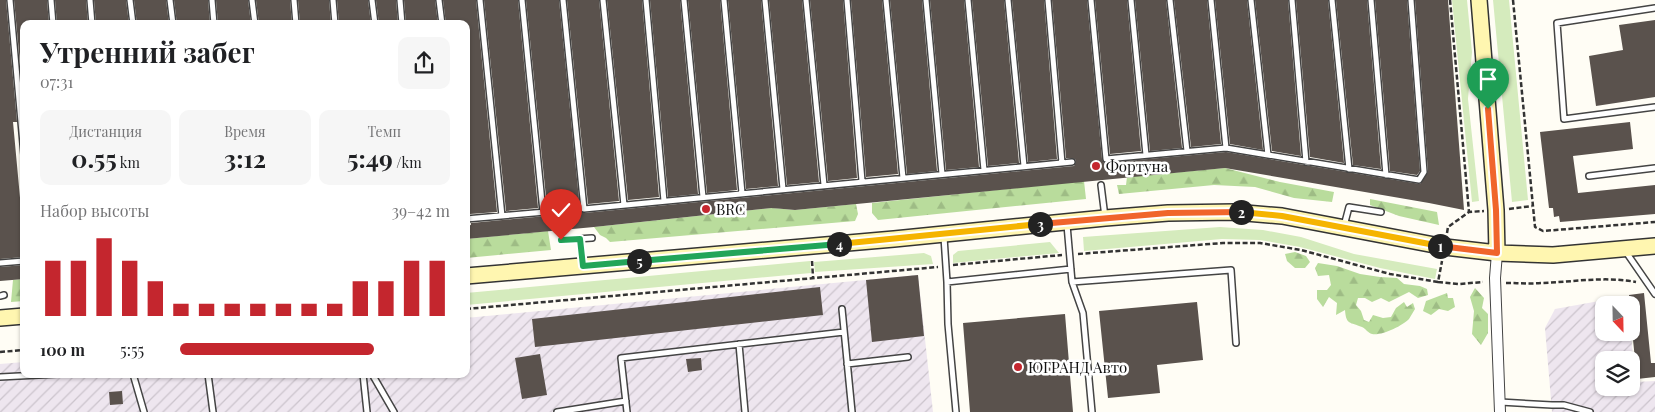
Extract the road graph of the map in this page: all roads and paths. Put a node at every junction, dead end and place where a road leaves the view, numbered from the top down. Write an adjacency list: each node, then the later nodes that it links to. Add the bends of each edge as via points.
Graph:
1 (10, 0): 53 (lane)
2 (51, 0): 41 (lane)
3 (90, 0): 42 (lane)
4 (130, 0): 43 (lane)
5 (170, 0): 44 (lane)
6 (212, 0): 45 (lane)
7 (252, 0): 46 (lane)
8 (294, 0): 47 (lane)
9 (333, 0): 48 (lane)
10 (372, 0): 49 (lane)
11 (400, 0): 50 (lane)
12 (439, 0): 51 (lane)
13 (480, 0): 81 (lane)
14 (522, 0): 78 (lane)
15 (564, 0): 76 (lane, via 584,209)
16 (603, 0): 76 (lane)
17 (646, 0): 75 (lane)
18 (684, 0): 74 (lane)
19 (724, 0): 73 (lane)
20 (765, 0): 72 (lane)
21 (806, 0): 70 (lane)
22 (847, 0): 69 (lane)
23 (886, 0): 68 (lane)
24 (926, 0): 65 (lane)
25 (968, 0): 64 (lane)
26 (1008, 0): 61 (lane)
27 (1048, 0): 60 (lane)
28 (1091, 0): 56 (lane, via 1106,159)
29 (1131, 0): 56 (lane)
30 (1170, 0): 55 (lane)
31 (1212, 0): 54 (lane)
32 (1251, 0): 57 (lane)
33 (1292, 0): 59 (lane)
34 (1332, 0): 63 (lane)
35 (1371, 0): 66 (lane)
36 (1411, 0): 66 (lane, via 1424,172 1419,180)
37 (1450, 0): 80 (path)
38 (1479, 0): 93 (main road)
39 (1513, 0): 85 (path, via 1535,227 1543,231)
40 (1655, 8): 52 (lane, via 1557,23 1564,119)
41 (53, 20)
42 (92, 20)
43 (132, 20)
44 (172, 20)
45 (214, 20)
46 (254, 20)
47 (296, 20)
48 (335, 20)
49 (374, 20)
50 (402, 20)
51 (442, 20)
52 (1655, 107)
53 (20, 111)
54 (1226, 148): 55 (lane); 57 (lane)
55 (1187, 151): 56 (lane)
56 (1146, 155)
57 (1268, 155): 59 (lane)
58 (1072, 162): 60 (lane)
59 (1306, 162): 63 (lane)
60 (1062, 163): 61 (lane)
61 (1024, 166): 64 (lane)
62 (1655, 168): 67 (lane)
63 (1350, 169): 66 (lane)
64 (984, 170): 65 (lane)
65 (942, 174): 68 (lane)
66 (1386, 175)
67 (1589, 176)
68 (903, 178): 69 (lane)
69 (862, 181): 70 (lane)
70 (824, 185): 72 (lane)
71 (1102, 185): 82 (lane)
72 (784, 188): 73 (lane)
73 (742, 193): 74 (lane)
74 (703, 197): 75 (lane)
75 (664, 201): 76 (lane)
76 (624, 205)
77 (557, 211): 78 (lane)
78 (543, 212): 81 (lane)
79 (1381, 212): 86 (lane, via 1349,207)
80 (1469, 212)
81 (502, 216): 83 (lane)
82 (1105, 218): 84 (main road); 86 (main road, via 1234,212 1282,216)
83 (470, 219)
84 (1067, 222): 87 (main road); 98 (lane)
85 (1655, 222)
86 (1344, 227): 93 (main road, via 1445,247)
87 (944, 234): 97 (main road); 101 (lane)
88 (592, 238): 89 (lane)
89 (580, 239): 90 (lane); 97 (lane)
90 (561, 240)
91 (1655, 246): 92 (main road)
92 (1624, 249): 93 (main road, via 1553,255); 105 (lane)
93 (1497, 253): 104 (street)
94 (20, 261): 96 (lane)
95 (812, 261): 100 (path)
96 (0, 263)
97 (583, 266): 99 (main road)
98 (1071, 269): 101 (lane); 102 (lane)
99 (470, 276)
100 (813, 277)
101 (947, 282): 133 (lane)
102 (1072, 282): 111 (lane, via 1230,270); 134 (lane, via 1083,312)
103 (1438, 282): 104 (path)
104 (1495, 283): 105 (path, via 1615,280); 124 (street)
105 (1648, 284): 106 (lane)
106 (1655, 294)
107 (842, 309): 110 (lane)
108 (20, 316): 109 (main road)
109 (0, 318)
110 (844, 332): 112 (lane); 116 (lane)
111 (1236, 343)
112 (739, 344): 123 (lane, via 621,358); 131 (lane)
113 (20, 350): 114 (path)
114 (0, 352)
115 (908, 357): 116 (lane)
116 (847, 364): 132 (lane)
117 (20, 376): 118 (lane)
118 (0, 377)
119 (134, 378): 125 (lane)
120 (209, 378): 126 (lane)
121 (363, 378): 127 (lane)
122 (374, 378): 128 (lane)
123 (626, 401): 129 (lane); 130 (lane)
124 (1500, 407): 135 (lane, via 1564,405)
125 (144, 412)
126 (213, 412)
127 (366, 412)
128 (394, 412)
129 (556, 412)
130 (627, 412)
131 (745, 412)
132 (852, 412)
133 (956, 412)
134 (1092, 412)
135 (1590, 412)

